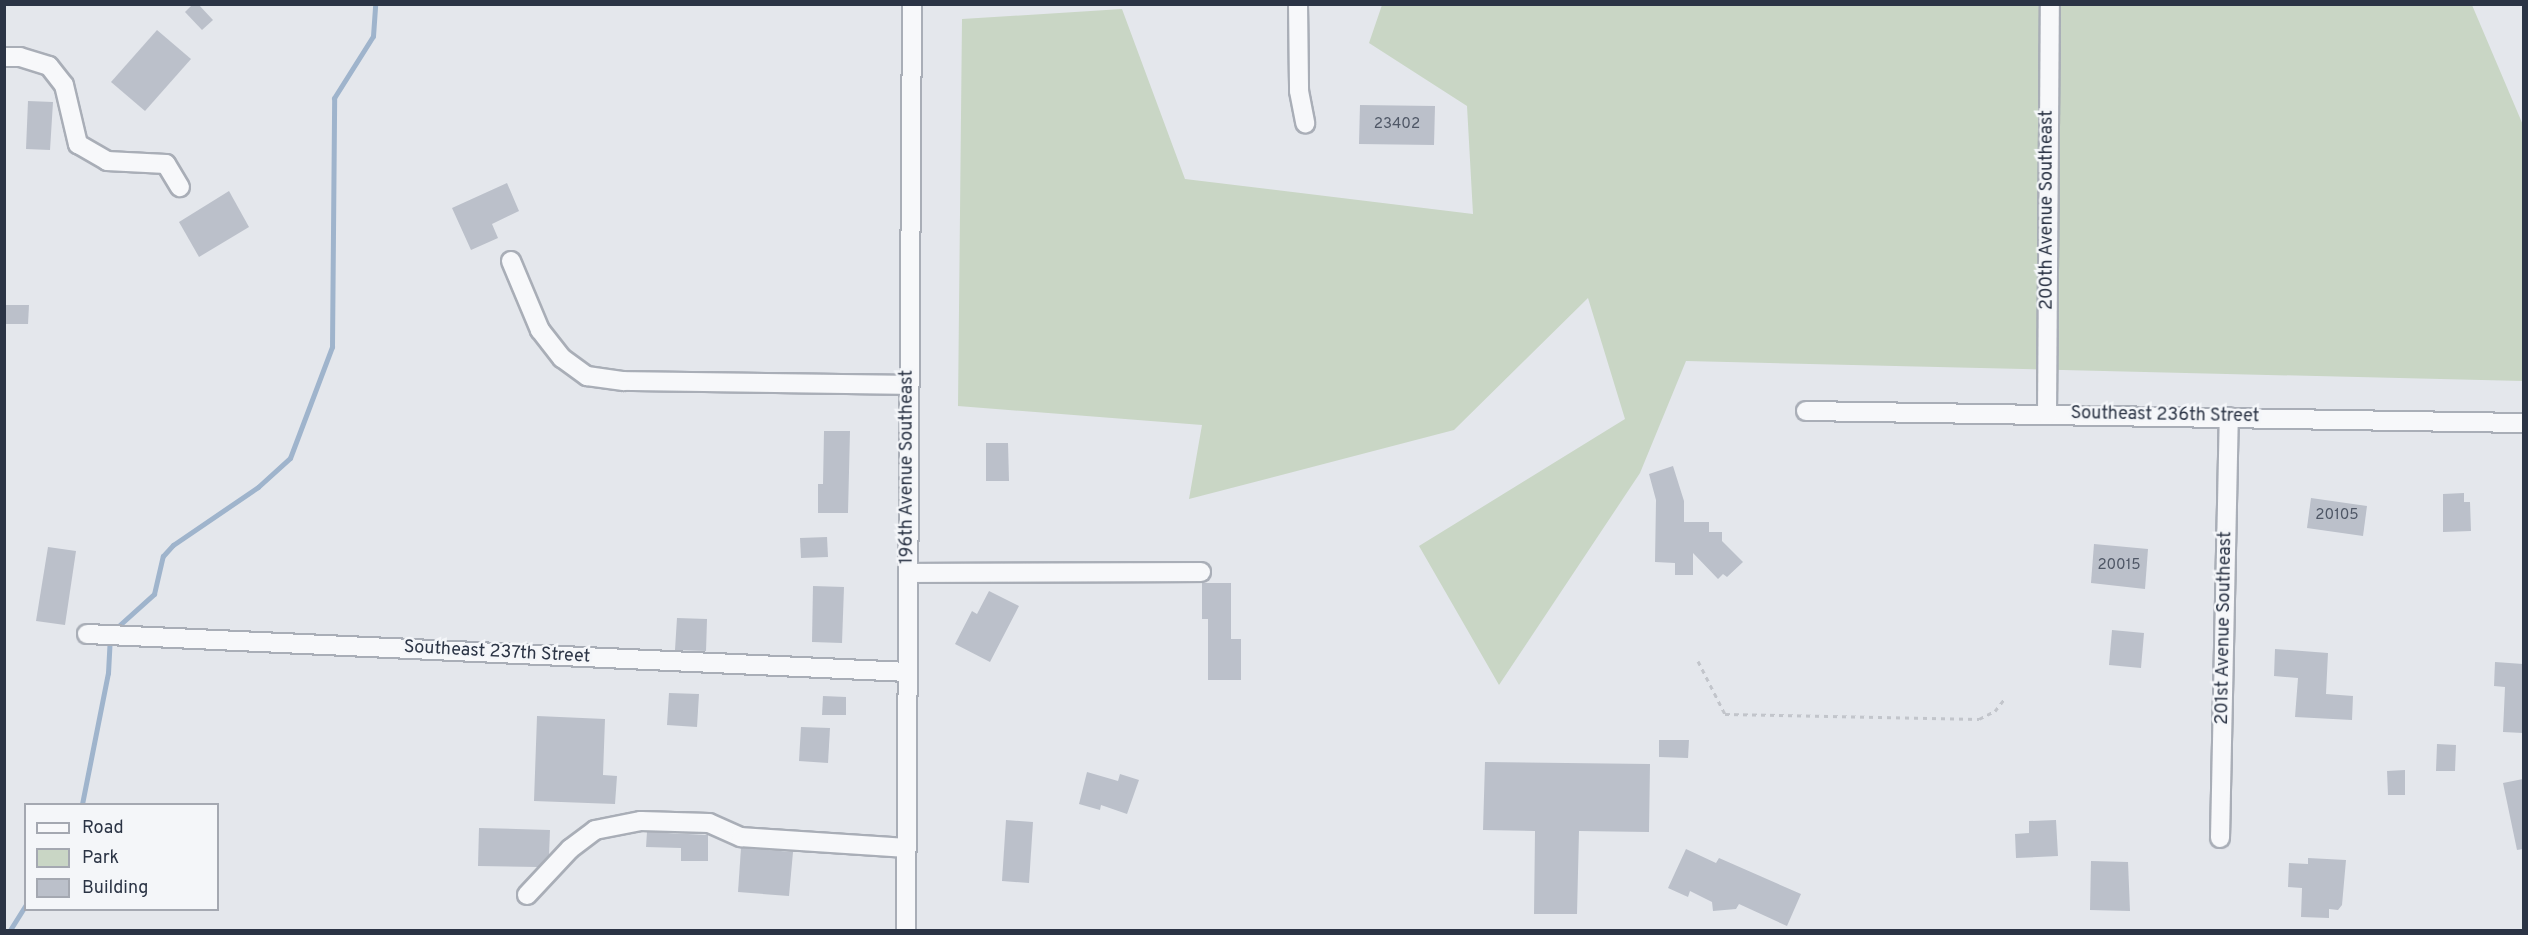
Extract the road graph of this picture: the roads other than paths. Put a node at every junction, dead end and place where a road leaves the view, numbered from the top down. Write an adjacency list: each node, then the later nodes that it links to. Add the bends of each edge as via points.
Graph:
1 (912, 4): 8 (street, 196th Avenue Southeast)
2 (1298, 4): 5 (street, via 1299,91)
3 (2050, 4): 10 (street, 200th Avenue Southeast)
4 (4, 57): 6 (street, via 20,57 49,66 64,85 78,144 107,160 166,164)
5 (1305, 123)
6 (180, 187)
7 (511, 261): 8 (street, via 540,330 562,358 587,376 624,381)
8 (909, 385): 14 (street, 196th Avenue Southeast)
9 (1806, 411): 10 (street, Southeast 236th Street)
10 (2047, 415): 11 (street, Southeast 236th Street)
11 (2229, 417): 12 (street, Southeast 236th Street); 17 (street, 201st Avenue Southeast)
12 (2523, 423)
13 (1201, 572): 14 (street)
14 (908, 573): 16 (street, 196th Avenue Southeast)
15 (87, 634): 16 (street, Southeast 237th Street)
16 (908, 672): 18 (street, 196th Avenue Southeast)
17 (2220, 838)
18 (906, 848): 19 (street, via 741,837 709,824 641,821 595,831 570,849); 20 (street, 196th Avenue Southeast)
19 (527, 895)
20 (906, 930)

